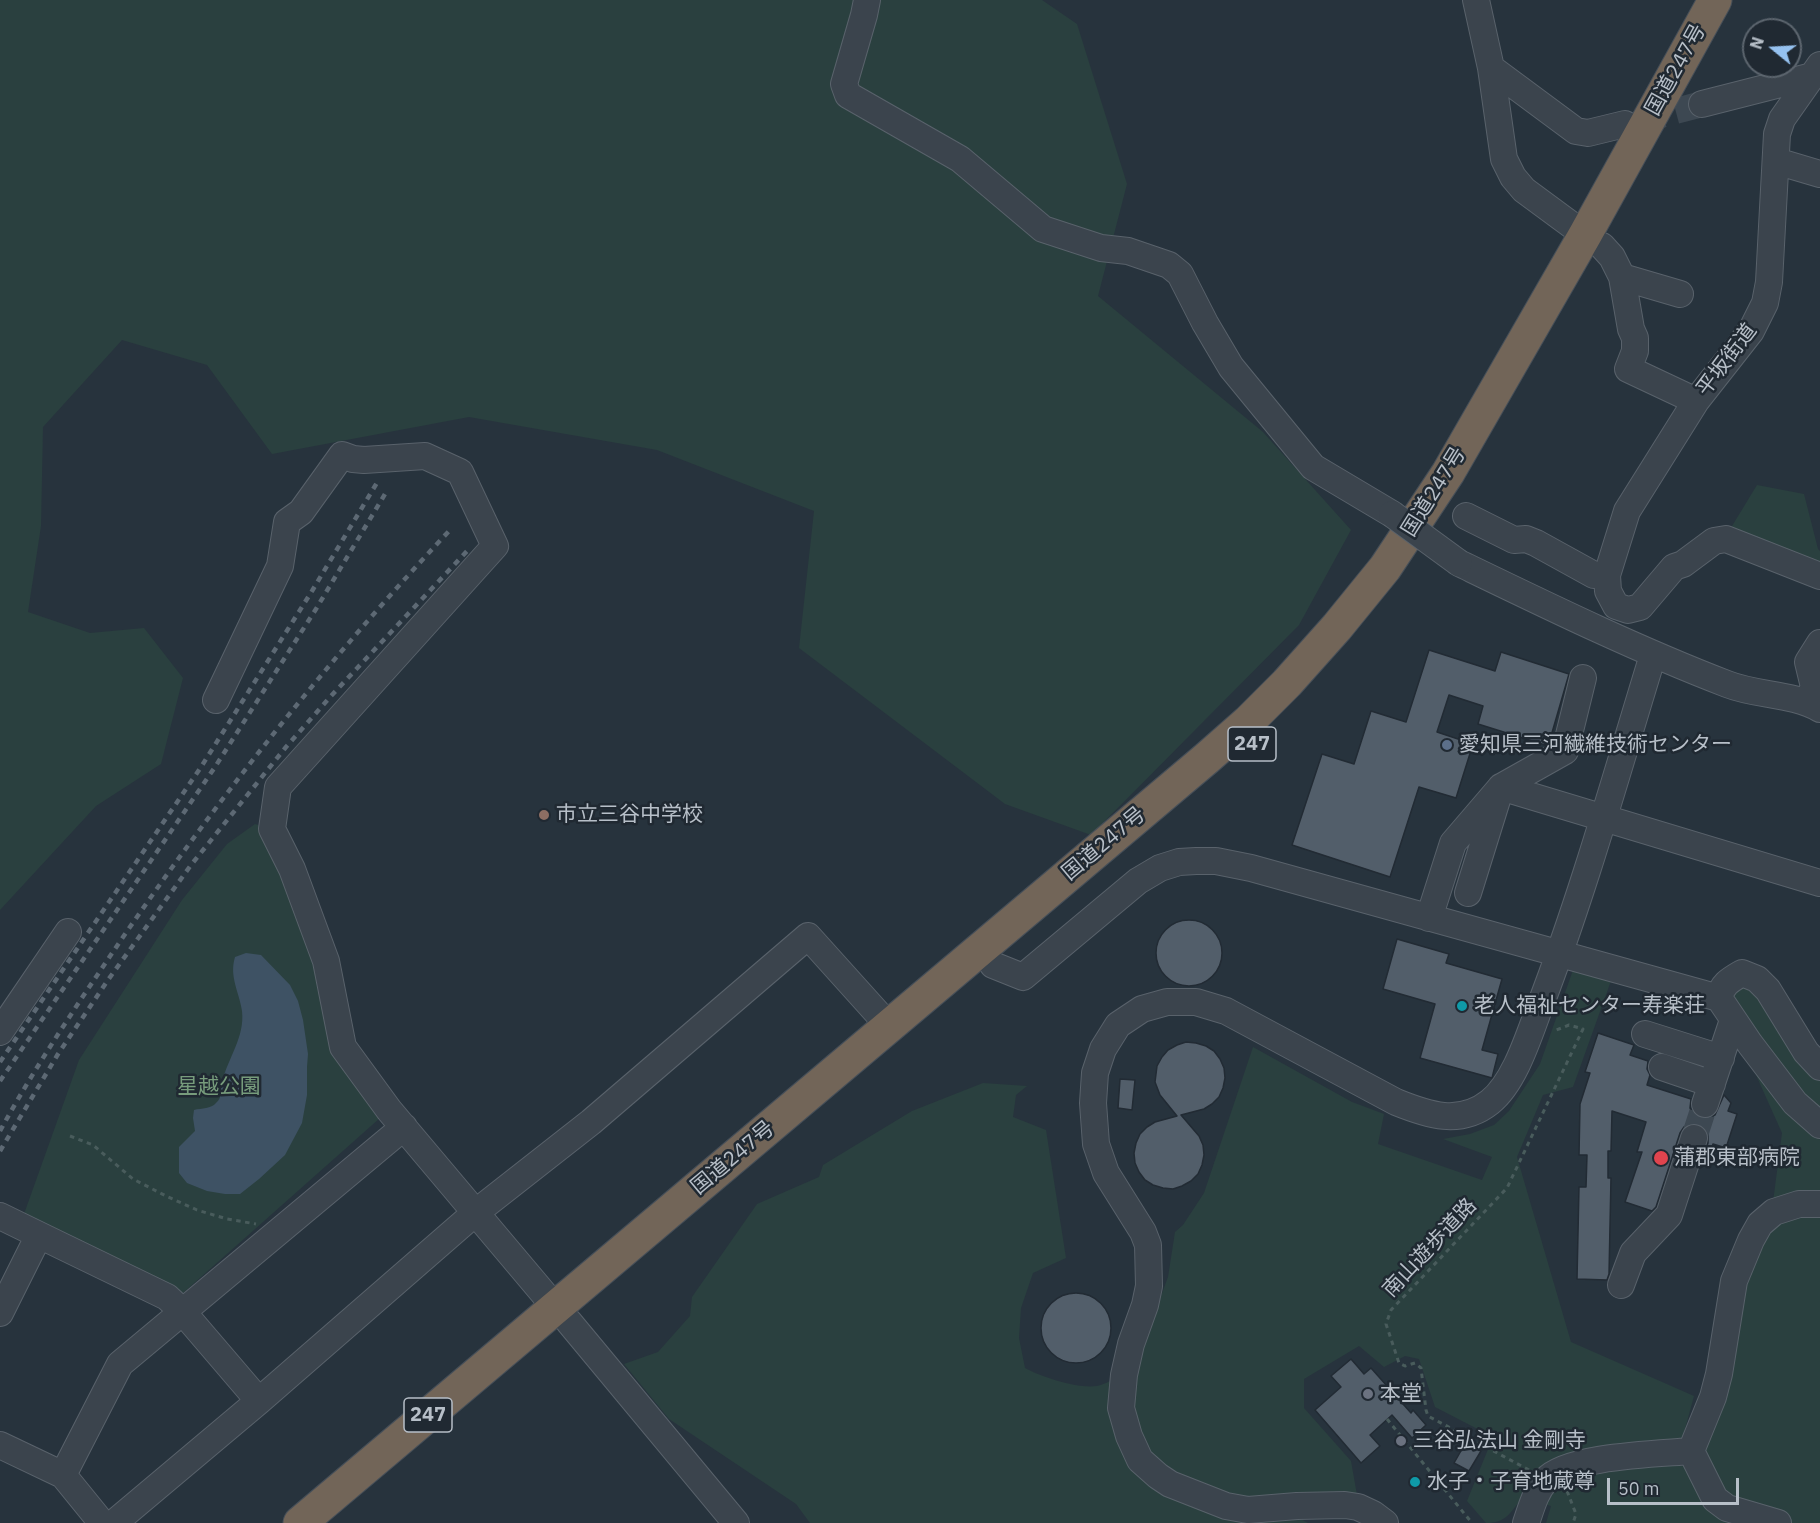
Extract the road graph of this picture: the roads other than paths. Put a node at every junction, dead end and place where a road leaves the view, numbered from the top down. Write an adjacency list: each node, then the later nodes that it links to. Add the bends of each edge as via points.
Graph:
1 (867, 0): 20 (street, bridge, via 844,84 848,95 960,159 1043,229 1169,265 1180,274 1232,367 1313,467 1392,514 1459,563)
2 (1476, 0): 5 (street)
3 (1715, 0): 11 (highway, 国道247号 / 247)
4 (1740, 0): 11 (highway, 国道247号 / 247)
5 (1491, 68): 8 (street, via 1576,131 1588,133); 11 (street, via 1504,159 1514,177 1524,190)
6 (1816, 70): 7 (street); 9 (street, 平坂街道, via 1782,119)
7 (1702, 104)
8 (1625, 124)
9 (1776, 160): 10 (street); 14 (street, 平坂街道, via 1765,303 1751,331)
10 (1820, 174)
11 (1594, 240): 12 (street, via 1612,257); 31 (highway, 国道247号 / 247, via 1465,489 1432,539 1348,644 1247,749); 34 (highway, 国道247号 / 247, via 1385,568 1287,683 1248,722)
12 (1622, 277): 13 (street); 14 (street, via 1630,329 1635,338 1628,369)
13 (1680, 294)
14 (1696, 401): 16 (street, 平坂街道, via 1627,511)
15 (1466, 516): 16 (street, via 1514,540 1536,543 1594,575)
16 (1606, 575): 18 (street, via 1608,591 1616,606)
17 (1820, 576): 18 (street, via 1726,539 1714,541 1674,567 1640,607)
18 (1633, 609): 20 (street)
19 (1820, 643): 22 (street, via 1808,662)
20 (1646, 652): 22 (street, via 1731,686); 25 (street)
21 (1583, 678): 24 (street, via 1565,751)
22 (1815, 696)
23 (216, 700): 41 (street, via 280,566 287,522 301,512 342,455 363,460 425,456 460,472 495,546 278,787 272,829 292,869 326,961 343,1047)
24 (1501, 787): 25 (street); 27 (street); 28 (street, via 1454,843)
25 (1603, 818): 26 (street); 30 (street)
26 (1820, 883)
27 (1468, 893)
28 (1430, 918): 30 (street); 31 (street, via 1251,868 1215,861 1179,862 1138,881 1023,977)
29 (68, 932): 35 (street)
30 (1560, 954): 32 (street); 55 (street, via 1510,1079 1491,1102 1469,1113 1446,1117 1396,1102 1226,1011 1196,1002 1167,1002 1142,1009 1118,1025 1103,1049 1095,1073 1096,1144 1106,1173 1148,1245 1146,1305 1131,1344 1121,1408 1140,1460 1170,1484 1226,1506)
31 (993, 965): 50 (highway, 国道247号 / 247)
32 (1719, 998): 33 (street); 39 (street, via 1727,981 1742,973 1757,979)
33 (1733, 1020): 37 (street); 40 (street, via 1795,1102)
34 (889, 1026): 44 (street, via 808,936 591,1122); 50 (highway, 国道247号 / 247)
35 (0, 1032)
36 (1645, 1034): 37 (street)
37 (1721, 1058): 38 (street, via 1709,1094)
38 (1662, 1067)
39 (1820, 1067)
40 (1820, 1125)
41 (404, 1127): 44 (street); 48 (street)
42 (1694, 1138): 47 (street, via 1669,1215 1633,1253)
43 (1820, 1203): 53 (street, via 1799,1204 1774,1212 1760,1224 1751,1240 1734,1281 1713,1397)
44 (475, 1213): 50 (street); 51 (street)
45 (0, 1215): 46 (street)
46 (39, 1235): 48 (street, via 167,1297); 49 (street)
47 (1621, 1284)
48 (182, 1311): 51 (street); 54 (street, via 120,1364)
49 (0, 1313)
50 (562, 1315): 58 (highway, 国道247号 / 247); 59 (highway, 国道247号 / 247); 60 (street)
51 (259, 1401): 57 (street)
52 (0, 1445): 54 (street)
53 (1691, 1451): 62 (street, via 1584,1462 1564,1468 1556,1482 1539,1489); 63 (street, via 1715,1498 1727,1508)
54 (63, 1475): 56 (street)
55 (1327, 1514): 61 (street, via 1345,1505 1358,1507)
56 (102, 1523)
57 (114, 1523)
58 (300, 1523)
59 (329, 1523)
60 (736, 1523)
61 (1385, 1523)
62 (1526, 1523)
63 (1778, 1523)

